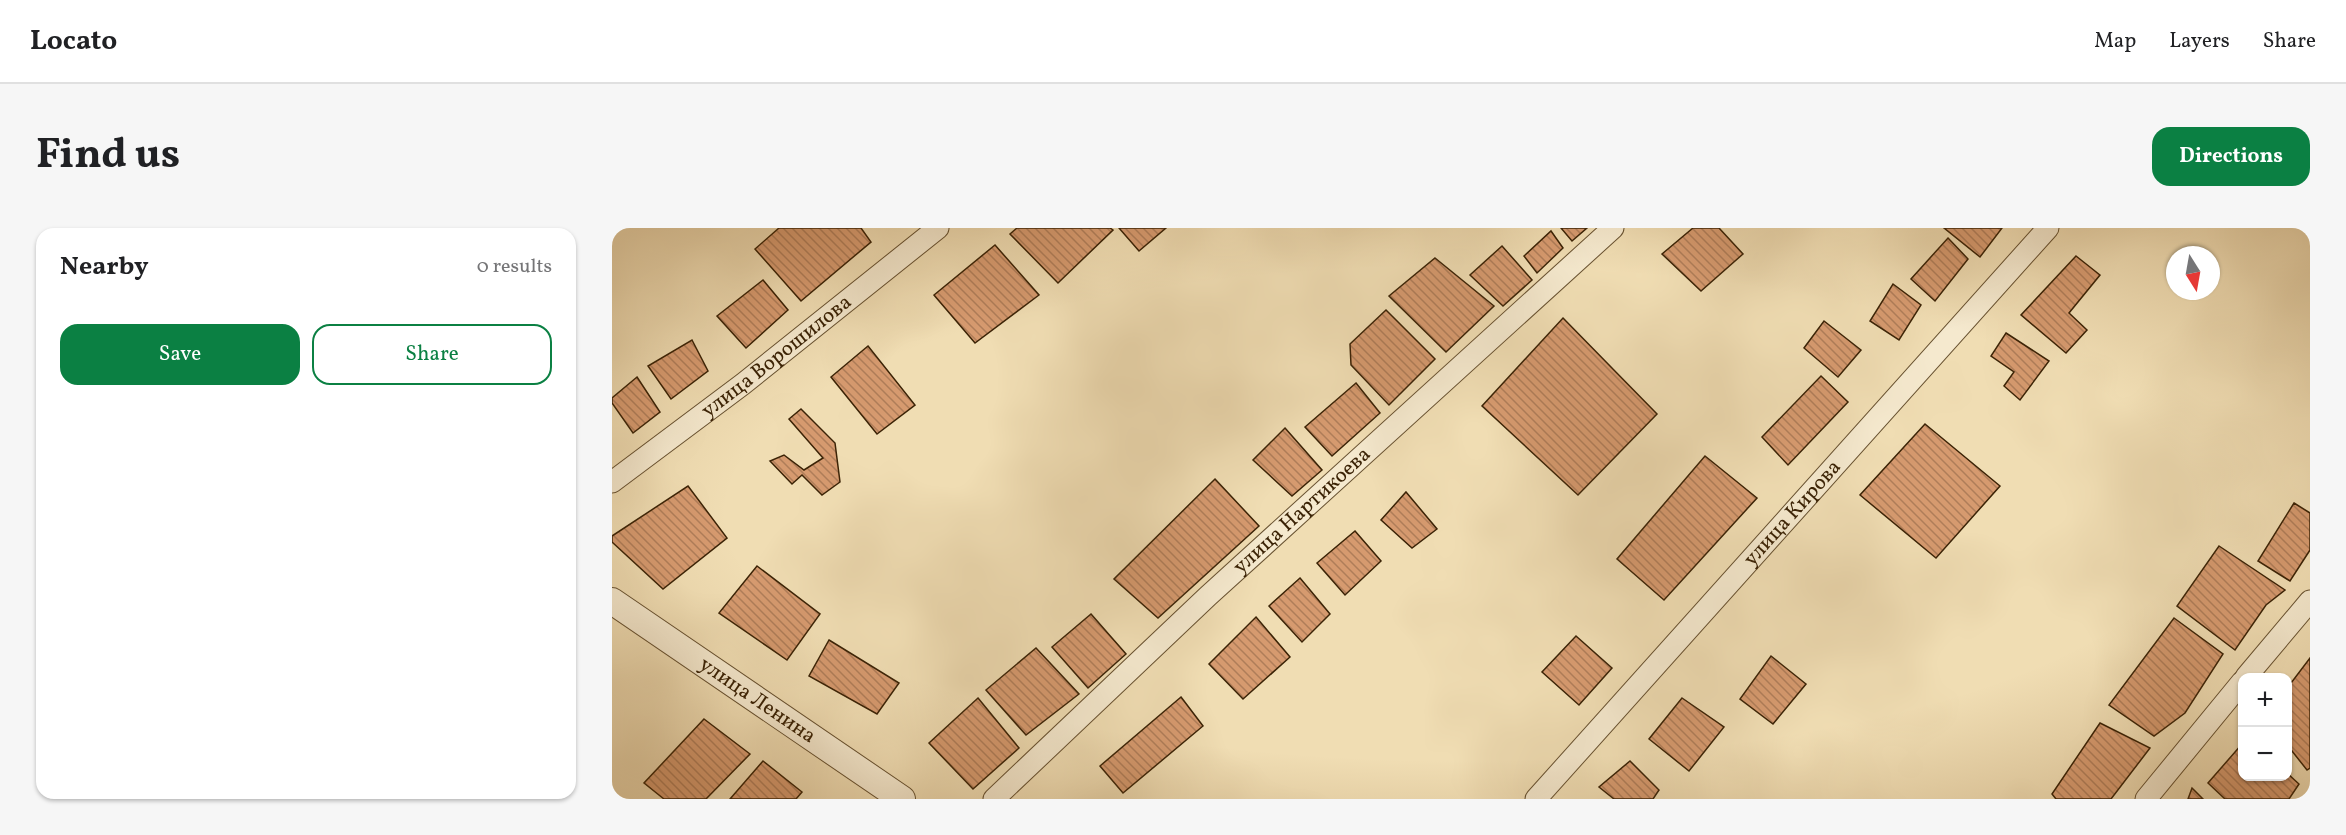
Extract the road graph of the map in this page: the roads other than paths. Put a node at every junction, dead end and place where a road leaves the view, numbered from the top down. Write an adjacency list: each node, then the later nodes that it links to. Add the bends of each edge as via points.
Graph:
1 (938, 228): 4 (street, улица Ворошилова, via 743,384)
2 (1613, 228): 10 (street, улица Нартикоева, via 1217,588)
3 (2048, 228): 11 (street, улица Кирова)
4 (612, 482)
5 (612, 601): 9 (street, улица Ленина)
6 (2310, 601): 7 (street)
7 (2250, 673)
8 (2238, 687): 12 (street)
9 (902, 799)
10 (994, 799)
11 (1536, 799)
12 (2145, 799)

